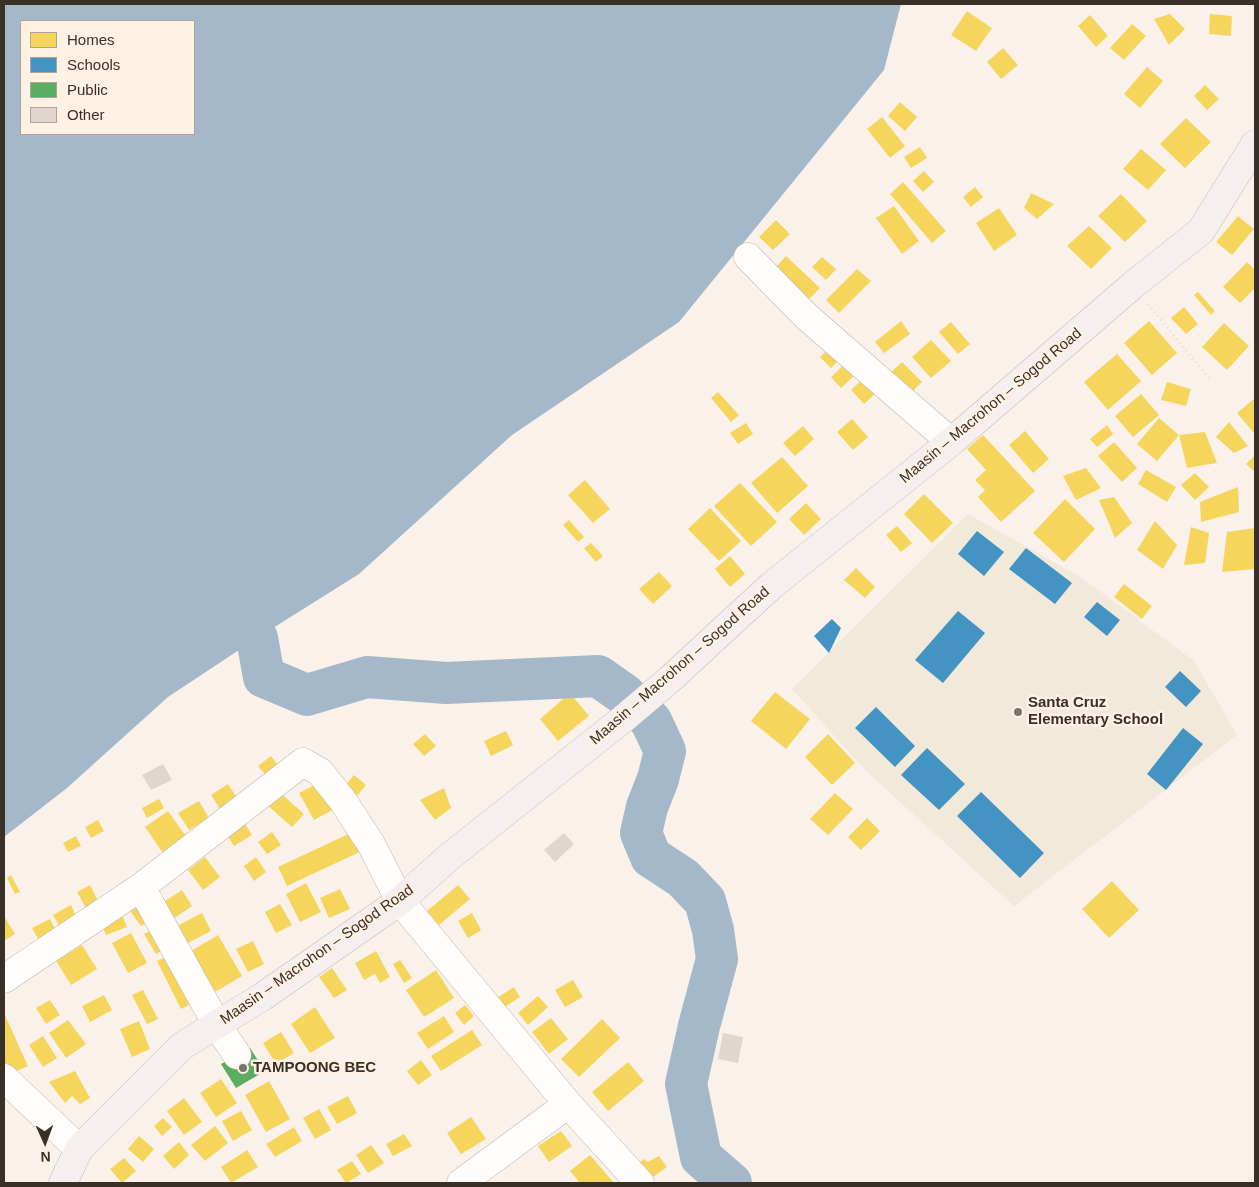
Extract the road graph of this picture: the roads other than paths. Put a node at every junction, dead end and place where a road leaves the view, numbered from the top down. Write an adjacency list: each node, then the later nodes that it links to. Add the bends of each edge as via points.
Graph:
1 (1255, 144): 3 (main road, Maasin – Macrohon – Sogod Road, via 1201,231 1133,285)
2 (748, 257): 3 (street, via 807,316)
3 (951, 442): 5 (main road, Maasin – Macrohon – Sogod Road, via 771,586 623,719 449,857)
4 (141, 887): 5 (street, via 303,762 320,772 343,801 371,844); 6 (street); 7 (street)
5 (400, 900): 7 (main road, Maasin – Macrohon – Sogod Road); 10 (street)
6 (4, 980)
7 (217, 1025): 8 (street); 11 (main road, Maasin – Macrohon – Sogod Road, via 182,1046)
8 (237, 1055)
9 (4, 1078): 11 (street)
10 (568, 1104): 13 (street); 14 (street)
11 (79, 1149): 12 (main road, Maasin – Macrohon – Sogod Road)
12 (62, 1183)
13 (461, 1183)
14 (640, 1183)

